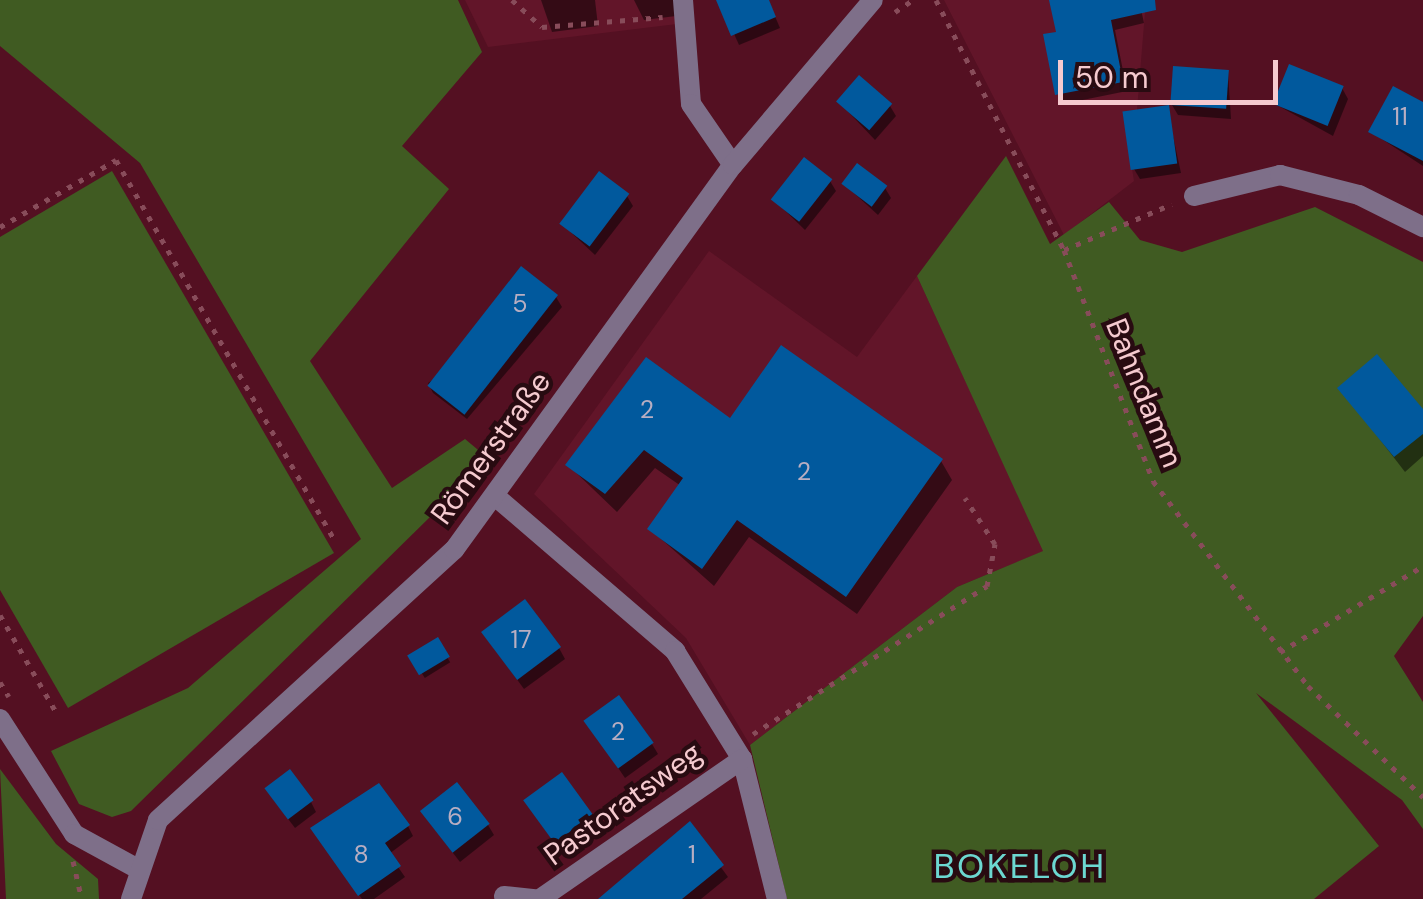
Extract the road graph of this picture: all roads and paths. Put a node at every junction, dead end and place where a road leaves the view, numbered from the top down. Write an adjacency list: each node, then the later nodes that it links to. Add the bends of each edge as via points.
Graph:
1 (512, 0): 4 (path, via 542,26)
2 (873, 0): 5 (street, Römerstraße)
3 (936, 0): 9 (path, Bahndamm)
4 (683, 8): 5 (street, via 690,104 707,140)
5 (732, 165): 10 (street, Römerstraße)
6 (1194, 196): 8 (street, via 1280,176 1359,195); 9 (path)
7 (0, 227): 12 (path, via 116,160)
8 (1423, 227)
9 (1064, 250): 15 (path, Bahndamm, via 1153,481)
10 (495, 496): 18 (street, via 675,651); 20 (street, Römerstraße, via 454,550 178,797)
11 (965, 498): 18 (path, via 995,544 987,586)
12 (333, 537)
13 (1423, 566): 15 (path)
14 (0, 615): 16 (path)
15 (1279, 653): 19 (path, Bahndamm)
16 (56, 712)
17 (0, 720): 20 (street, via 65,825)
18 (738, 751): 23 (street, Pastoratsweg); 24 (street)
19 (1423, 797)
20 (136, 868): 22 (street, Römerstraße)
21 (504, 896): 23 (street, Pastoratsweg)
22 (131, 899)
23 (537, 899)
24 (777, 899)

